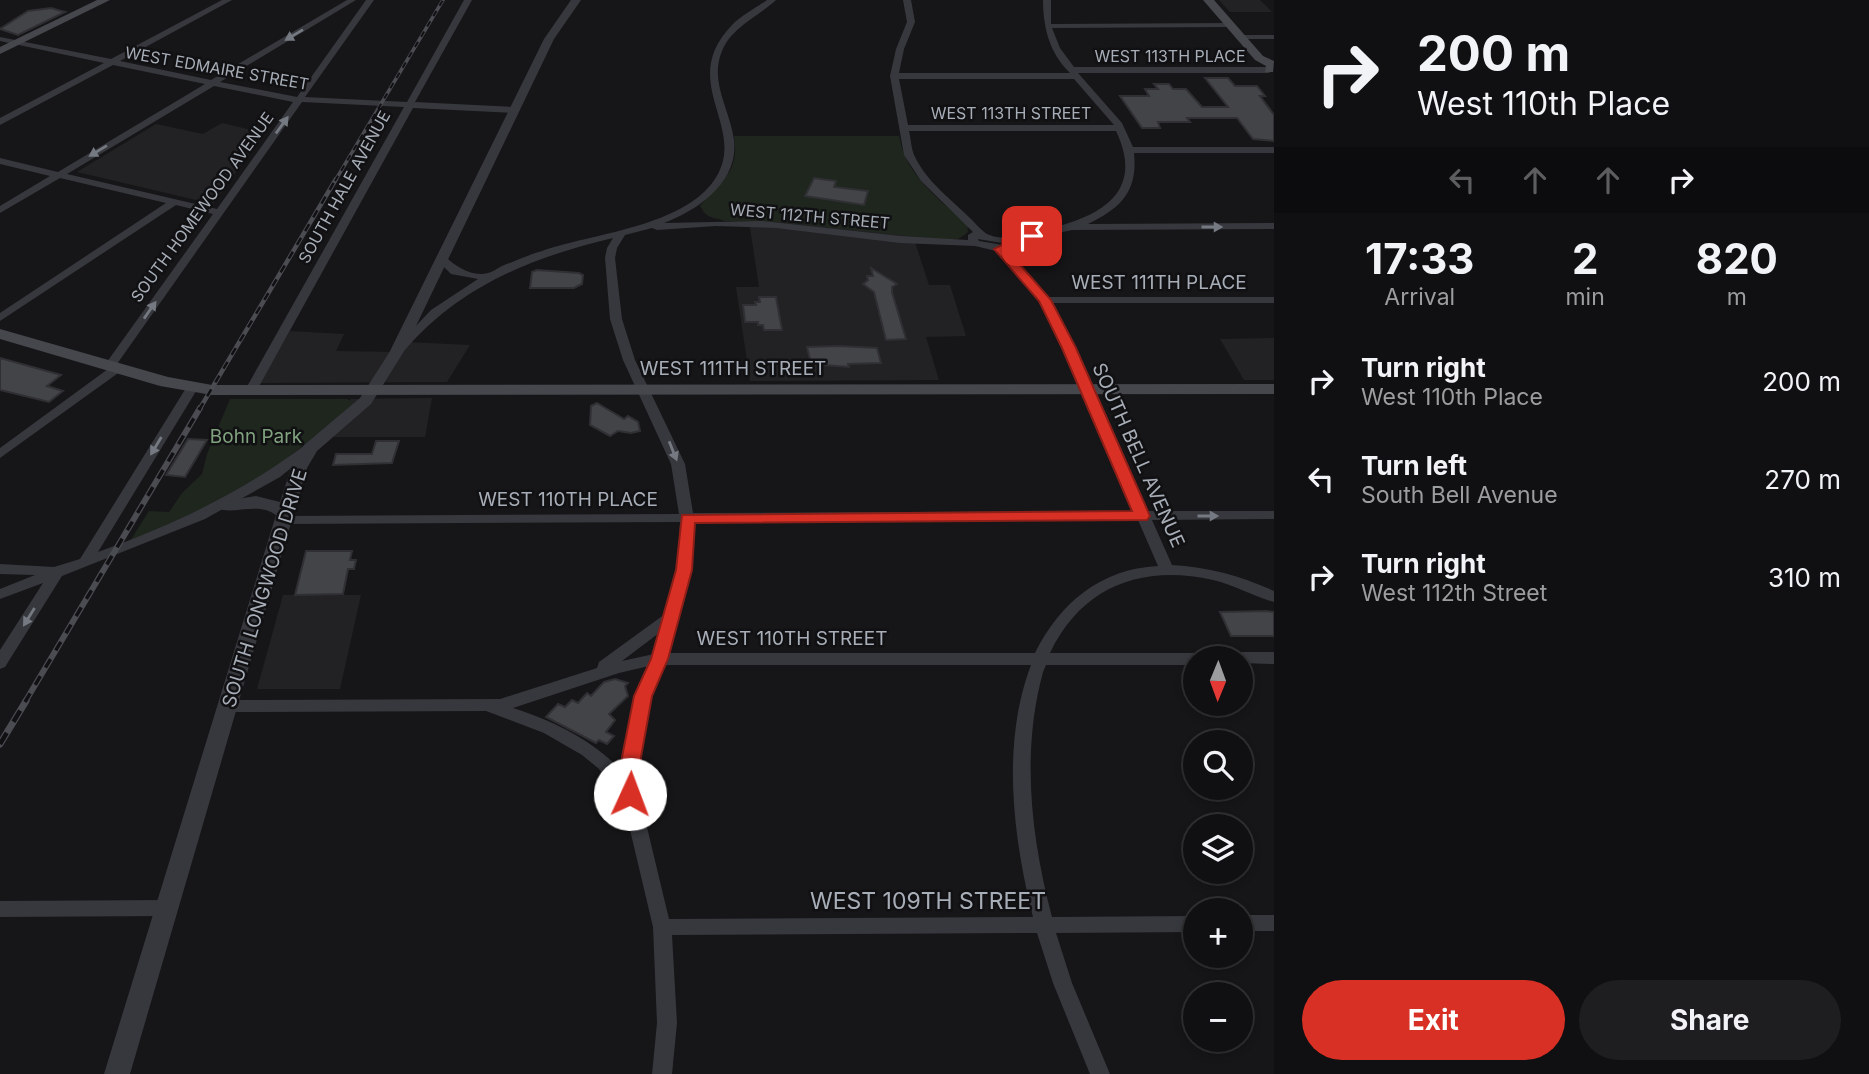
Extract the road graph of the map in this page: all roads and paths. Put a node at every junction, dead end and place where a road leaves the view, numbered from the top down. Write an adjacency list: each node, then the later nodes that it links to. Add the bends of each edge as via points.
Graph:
1 (105, 0): 16 (main road)
2 (228, 0): 18 (street)
3 (352, 0): 22 (street, one-way to 22)
4 (370, 0): 23 (street, SOUTH HOMEWOOD AVENUE)
5 (468, 0): 24 (street, SOUTH HALE AVENUE)
6 (576, 0): 25 (street, SOUTH LONGWOOD DRIVE, via 549,39)
7 (772, 0): 34 (street, via 737,24 716,55 712,88 727,129 730,160 720,180)
8 (907, 0): 21 (street, via 911,22)
9 (1047, 0): 11 (street)
10 (1208, 0): 12 (main road)
11 (1048, 26): 12 (street); 20 (street)
12 (1230, 26): 13 (main road)
13 (1240, 37): 14 (street); 19 (main road, via 1261,66)
14 (1274, 37)
15 (0, 40): 16 (street, WEST EDMAIRE STREET)
16 (17, 43): 17 (main road); 18 (street, WEST EDMAIRE STREET)
17 (0, 51)
18 (111, 63): 22 (street, WEST EDMAIRE STREET); 26 (street)
19 (1272, 72): 20 (street, WEST 113TH PLACE)
20 (1072, 73): 21 (street, WEST 113TH PLACE); 28 (street)
21 (894, 76): 27 (street)
22 (213, 83): 23 (street, WEST EDMAIRE STREET); 32 (street, one-way to 32)
23 (300, 99): 24 (street, WEST EDMAIRE STREET); 37 (street, SOUTH HOMEWOOD AVENUE, one-way to 23)
24 (410, 105): 25 (street, WEST EDMAIRE STREET); 59 (street, SOUTH HALE AVENUE)
25 (514, 110): 48 (street, SOUTH LONGWOOD DRIVE)
26 (0, 122)
27 (903, 128): 28 (street, WEST 113TH STREET); 44 (street, via 909,155 924,179)
28 (1120, 128): 29 (street)
29 (1130, 150): 30 (street); 35 (street, via 1130,178)
30 (1274, 150)
31 (0, 161): 32 (street)
32 (59, 175): 33 (street); 36 (street)
33 (174, 202): 37 (street); 52 (street)
34 (694, 205): 38 (street, via 699,215); 42 (street)
35 (1113, 205): 40 (street); 41 (street, via 1124,218)
36 (0, 210)
37 (218, 212): 55 (street, SOUTH HOMEWOOD AVENUE, one-way to 37)
38 (716, 223): 42 (street, WEST 112TH STREET); 44 (street, WEST 112TH STREET, via 776,225 927,243)
39 (1274, 226): 41 (street, one-way to 39)
40 (1072, 227): 41 (street); 45 (street)
41 (1150, 227)
42 (642, 228): 43 (street)
43 (621, 234): 46 (street); 47 (street)
44 (978, 239): 45 (street, WEST 112TH STREET)
45 (1003, 245): 50 (street, SOUTH BELL AVENUE)
46 (570, 246): 47 (street); 49 (street)
47 (610, 258): 61 (street, via 620,336)
48 (442, 259): 49 (street, via 454,272); 54 (street, SOUTH LONGWOOD DRIVE)
49 (490, 277): 54 (street, via 420,326)
50 (1045, 300): 51 (street, WEST 111TH PLACE); 57 (street, SOUTH BELL AVENUE)
51 (1274, 300)
52 (0, 318)
53 (0, 334): 55 (main road)
54 (396, 355): 60 (street, SOUTH LONGWOOD DRIVE)
55 (114, 367): 56 (main road); 63 (street, SOUTH HOMEWOOD AVENUE)
56 (192, 388): 59 (main road, WEST 111TH STREET); 69 (street, one-way to 69)
57 (1085, 388): 58 (main road, WEST 111TH STREET); 61 (main road, WEST 111TH STREET); 67 (street, SOUTH BELL AVENUE)
58 (1274, 388)
59 (251, 390): 60 (main road, WEST 111TH STREET)
60 (375, 390): 61 (main road, WEST 111TH STREET); 62 (street, SOUTH LONGWOOD DRIVE)
61 (644, 390): 68 (street, one-way to 68, via 678,464)
62 (310, 447): 64 (street); 66 (street, SOUTH LONGWOOD DRIVE)
63 (0, 454)
64 (225, 506): 66 (street, via 259,501 271,504); 69 (street)
65 (1274, 515): 67 (street, WEST 110TH PLACE, one-way to 65)
66 (284, 516): 68 (street, WEST 110TH PLACE); 83 (street, SOUTH LONGWOOD DRIVE)
67 (1142, 516): 68 (street, WEST 110TH PLACE); 70 (street, SOUTH BELL AVENUE)
68 (687, 518): 75 (street, via 684,570)
69 (86, 561): 72 (street)
70 (1166, 568): 74 (street, via 1222,577); 79 (street, SOUTH BELL AVENUE, via 1098,587 1068,613)
71 (0, 569): 72 (street)
72 (58, 571): 73 (street); 81 (street, one-way to 81)
73 (0, 594)
74 (1274, 597)
75 (672, 616): 78 (street); 82 (street)
76 (1253, 658): 77 (street)
77 (1274, 658)
78 (660, 659): 79 (street, WEST 110TH STREET); 82 (street, WEST 110TH STREET); 85 (street, via 641,706 629,773)
79 (1039, 659): 80 (street, WEST 110TH STREET); 91 (street, SOUTH BELL AVENUE, via 1026,711 1020,786 1026,846)
80 (1183, 659)
81 (0, 663)
82 (592, 674): 84 (street, WEST 110TH STREET, via 516,702)
83 (229, 706): 84 (street, WEST 110TH STREET); 86 (street, SOUTH LONGWOOD DRIVE)
84 (484, 706): 85 (street, via 582,746 612,769)
85 (630, 794): 92 (street)
86 (167, 908): 87 (street); 93 (street, SOUTH LONGWOOD DRIVE)
87 (0, 909)
88 (1253, 923): 89 (street)
89 (1274, 923)
90 (1183, 924): 91 (street, WEST 109TH STREET)
91 (1046, 925): 92 (street, WEST 109TH STREET); 95 (street, SOUTH BELL AVENUE)
92 (662, 927): 94 (street, via 667,1023)
93 (117, 1074)
94 (662, 1074)
95 (1100, 1074)

